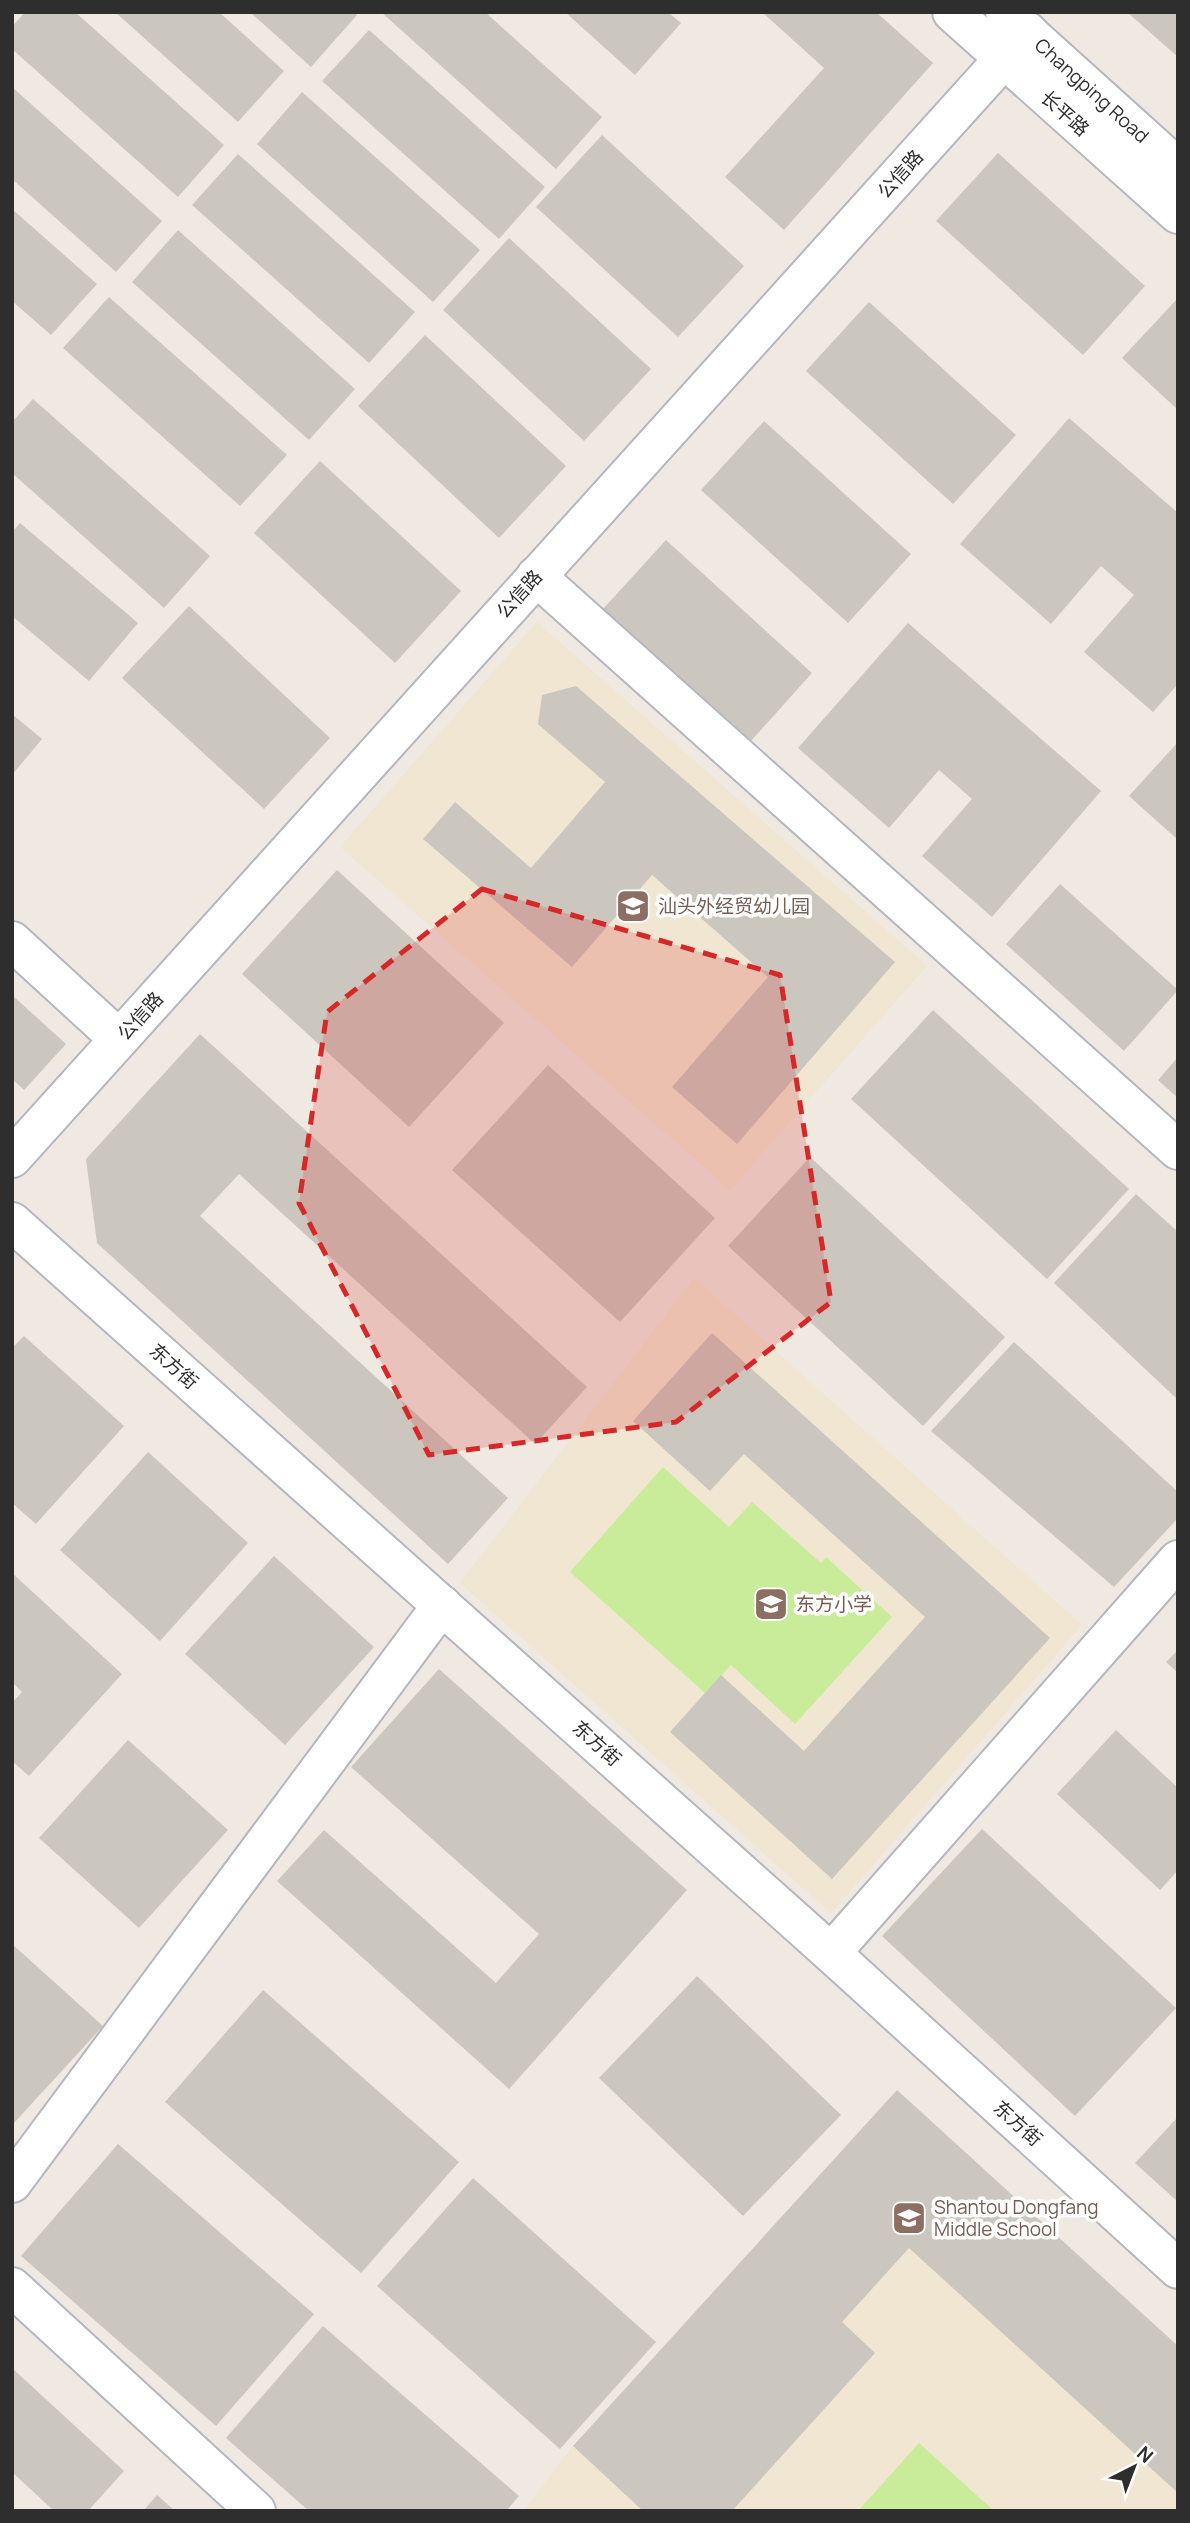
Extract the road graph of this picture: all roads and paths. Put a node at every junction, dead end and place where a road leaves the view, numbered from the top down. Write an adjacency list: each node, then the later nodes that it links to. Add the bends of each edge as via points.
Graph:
1 (952, 12): 2 (street, 长平路)
2 (1012, 34): 3 (street, Changping Road); 4 (street, 长平路); 5 (street, 公信路)
3 (1178, 168)
4 (1178, 214)
5 (536, 576): 7 (street, 公信路); 8 (street)
6 (12, 941): 7 (street)
7 (119, 1040): 9 (street, 公信路)
8 (1178, 1150)
9 (12, 1158)
10 (12, 1222): 12 (street, 东方街)
11 (1178, 1560): 13 (street)
12 (442, 1605): 13 (street, 东方街); 14 (street)
13 (831, 1953): 15 (street, 东方街)
14 (12, 2183)
15 (1178, 2269)
16 (12, 2287): 17 (street)
17 (256, 2511)

